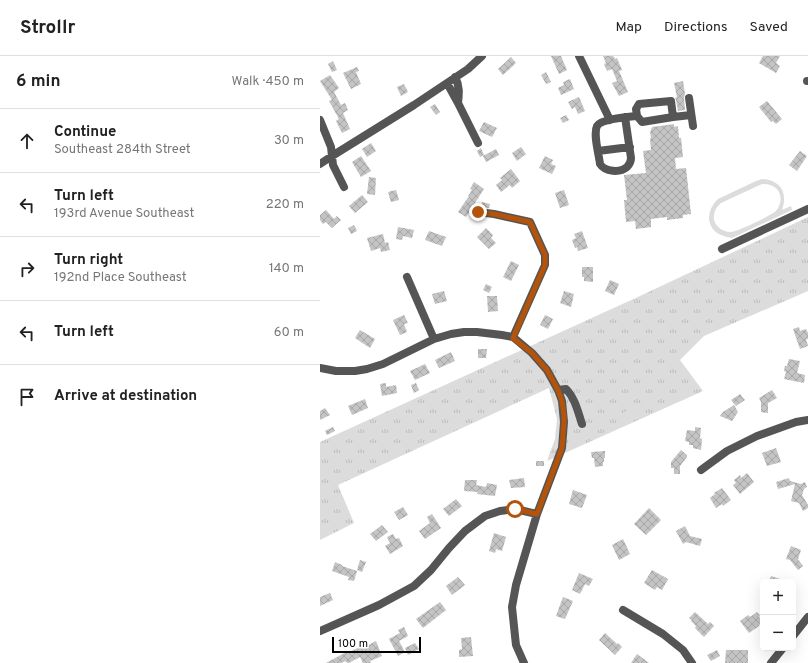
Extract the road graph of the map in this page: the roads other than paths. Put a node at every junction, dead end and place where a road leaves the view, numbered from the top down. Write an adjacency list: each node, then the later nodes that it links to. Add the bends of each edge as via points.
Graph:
1 (482, 56): 3 (street)
2 (579, 56): 12 (street)
3 (455, 77): 4 (street); 6 (street, via 459,89)
4 (447, 83): 6 (street); 17 (street)
5 (689, 98): 7 (street)
6 (458, 103): 14 (street)
7 (691, 115): 10 (street); 13 (street)
8 (636, 116): 9 (street); 10 (street, via 642,122); 10 (street, via 639,104 671,101)
9 (625, 117): 12 (street); 15 (street)
10 (673, 117)
11 (320, 120): 17 (street)
12 (610, 120): 16 (street, via 597,126)
13 (693, 126)
14 (478, 144)
15 (630, 147): 16 (street); 16 (street, via 631,160 623,170 612,171 602,167)
16 (598, 151)
17 (332, 156): 18 (street); 19 (street, via 333,165)
18 (320, 164)
19 (344, 186)
20 (808, 209): 22 (street)
21 (478, 212): 24 (street, via 530,222 545,255 545,265)
22 (722, 249)
23 (407, 277): 25 (street)
24 (513, 338): 25 (street, via 492,333 464,332); 27 (street, via 532,353 547,370)
25 (434, 339): 26 (street, via 384,364 367,369 336,371)
26 (320, 368)
27 (558, 390): 29 (street, via 566,389 574,401); 31 (street, via 564,422 562,448)
28 (808, 420): 30 (street, via 757,436 727,451)
29 (582, 424)
30 (701, 470)
31 (537, 514): 34 (street, via 515,509 485,516 465,531 414,586 379,605); 37 (street, via 512,607 516,645)
32 (623, 610): 38 (street, via 663,634 683,650)
33 (808, 617): 35 (street)
34 (320, 631)
35 (796, 632)
36 (781, 651): 39 (street)
37 (524, 663)
38 (692, 663)
39 (771, 663)

